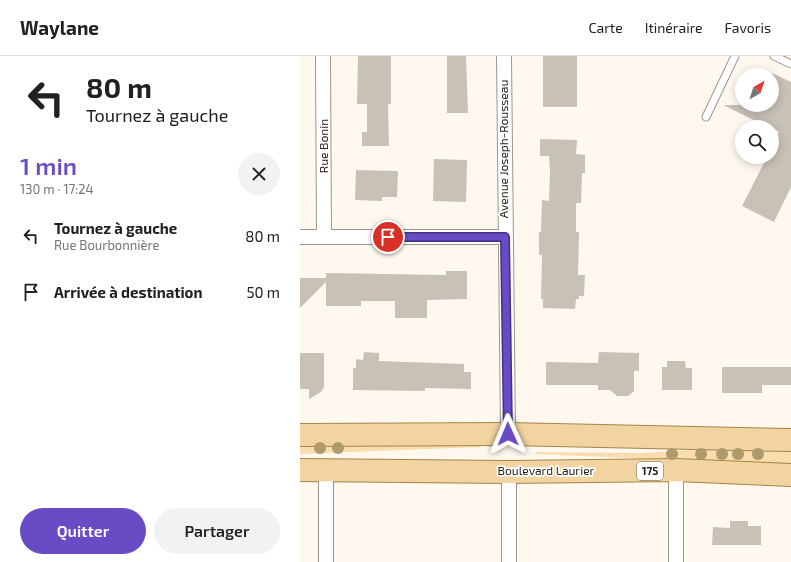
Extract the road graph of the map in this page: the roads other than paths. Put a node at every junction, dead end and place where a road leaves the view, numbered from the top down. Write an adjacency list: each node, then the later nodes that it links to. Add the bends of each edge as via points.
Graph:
1 (323, 56): 8 (street, Rue Bonin)
2 (504, 56): 9 (street, Avenue Joseph-Rousseau)
3 (735, 56): 6 (lane)
4 (774, 56): 5 (lane)
5 (791, 64)
6 (706, 117)
7 (300, 237): 8 (street)
8 (324, 237): 9 (street)
9 (505, 237): 10 (street, Avenue Joseph-Rousseau)
10 (508, 434): 11 (main road); 12 (main road)
11 (300, 435)
12 (791, 440)
13 (326, 469): 14 (main road, Boulevard Laurier / 175); 16 (main road, Boulevard Laurier / 175); 18 (street)
14 (300, 470)
15 (676, 470): 16 (main road, Boulevard Laurier / 175); 17 (main road, Boulevard Laurier / 175); 20 (street)
16 (509, 472): 19 (street)
17 (791, 475)
18 (326, 562)
19 (509, 562)
20 (676, 562)

